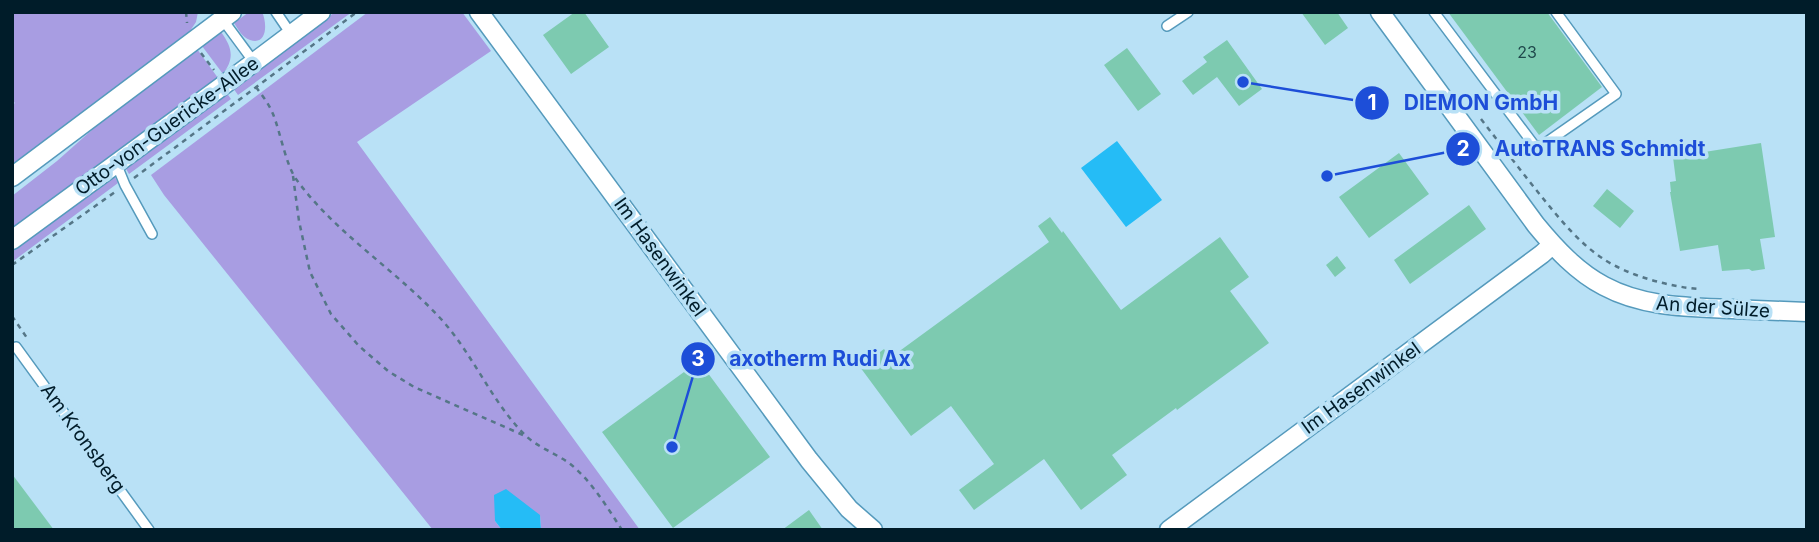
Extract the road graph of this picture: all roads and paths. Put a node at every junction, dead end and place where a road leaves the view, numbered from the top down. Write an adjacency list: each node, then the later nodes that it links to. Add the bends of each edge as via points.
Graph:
1 (186, 12): 13 (path)
2 (276, 12): 12 (lane)
3 (321, 12): 12 (street, Otto-von-Guericke-Allee)
4 (357, 12): 16 (path)
5 (480, 12): 34 (street, Im Hasenwinkel, via 809,460 849,509)
6 (1188, 12): 11 (lane)
7 (1380, 12): 24 (street, An der Sülze)
8 (1556, 12): 9 (lane, via 1616,94 1537,149)
9 (1437, 13)
10 (224, 15): 13 (street); 14 (lane)
11 (1167, 26)
12 (292, 34): 14 (street, Otto-von-Guericke-Allee)
13 (193, 43): 15 (path); 20 (street)
14 (254, 62): 15 (street, Otto-von-Guericke-Allee)
15 (225, 85): 18 (street, Otto-von-Guericke-Allee)
16 (257, 87): 19 (path, via 272,112); 21 (path)
17 (1478, 115): 26 (path, via 1566,226 1602,259 1657,281)
18 (116, 163): 21 (lane); 23 (street, Otto-von-Guericke-Allee)
19 (293, 176): 31 (path, via 324,214 439,317); 31 (path, via 310,272 331,314 359,346 414,387)
20 (12, 177)
21 (125, 185): 22 (lane); 25 (path)
22 (152, 233)
23 (12, 240)
24 (1552, 245): 27 (street, An der Sülze, via 1597,282 1642,301); 35 (street, Im Hasenwinkel)
25 (12, 265)
26 (1708, 290)
27 (1807, 312)
28 (12, 316): 29 (path)
29 (27, 338)
30 (16, 347): 32 (lane, Am Kronsberg)
31 (526, 437): 33 (path, via 571,465)
32 (149, 530)
33 (622, 530)
34 (873, 530)
35 (1169, 530)

